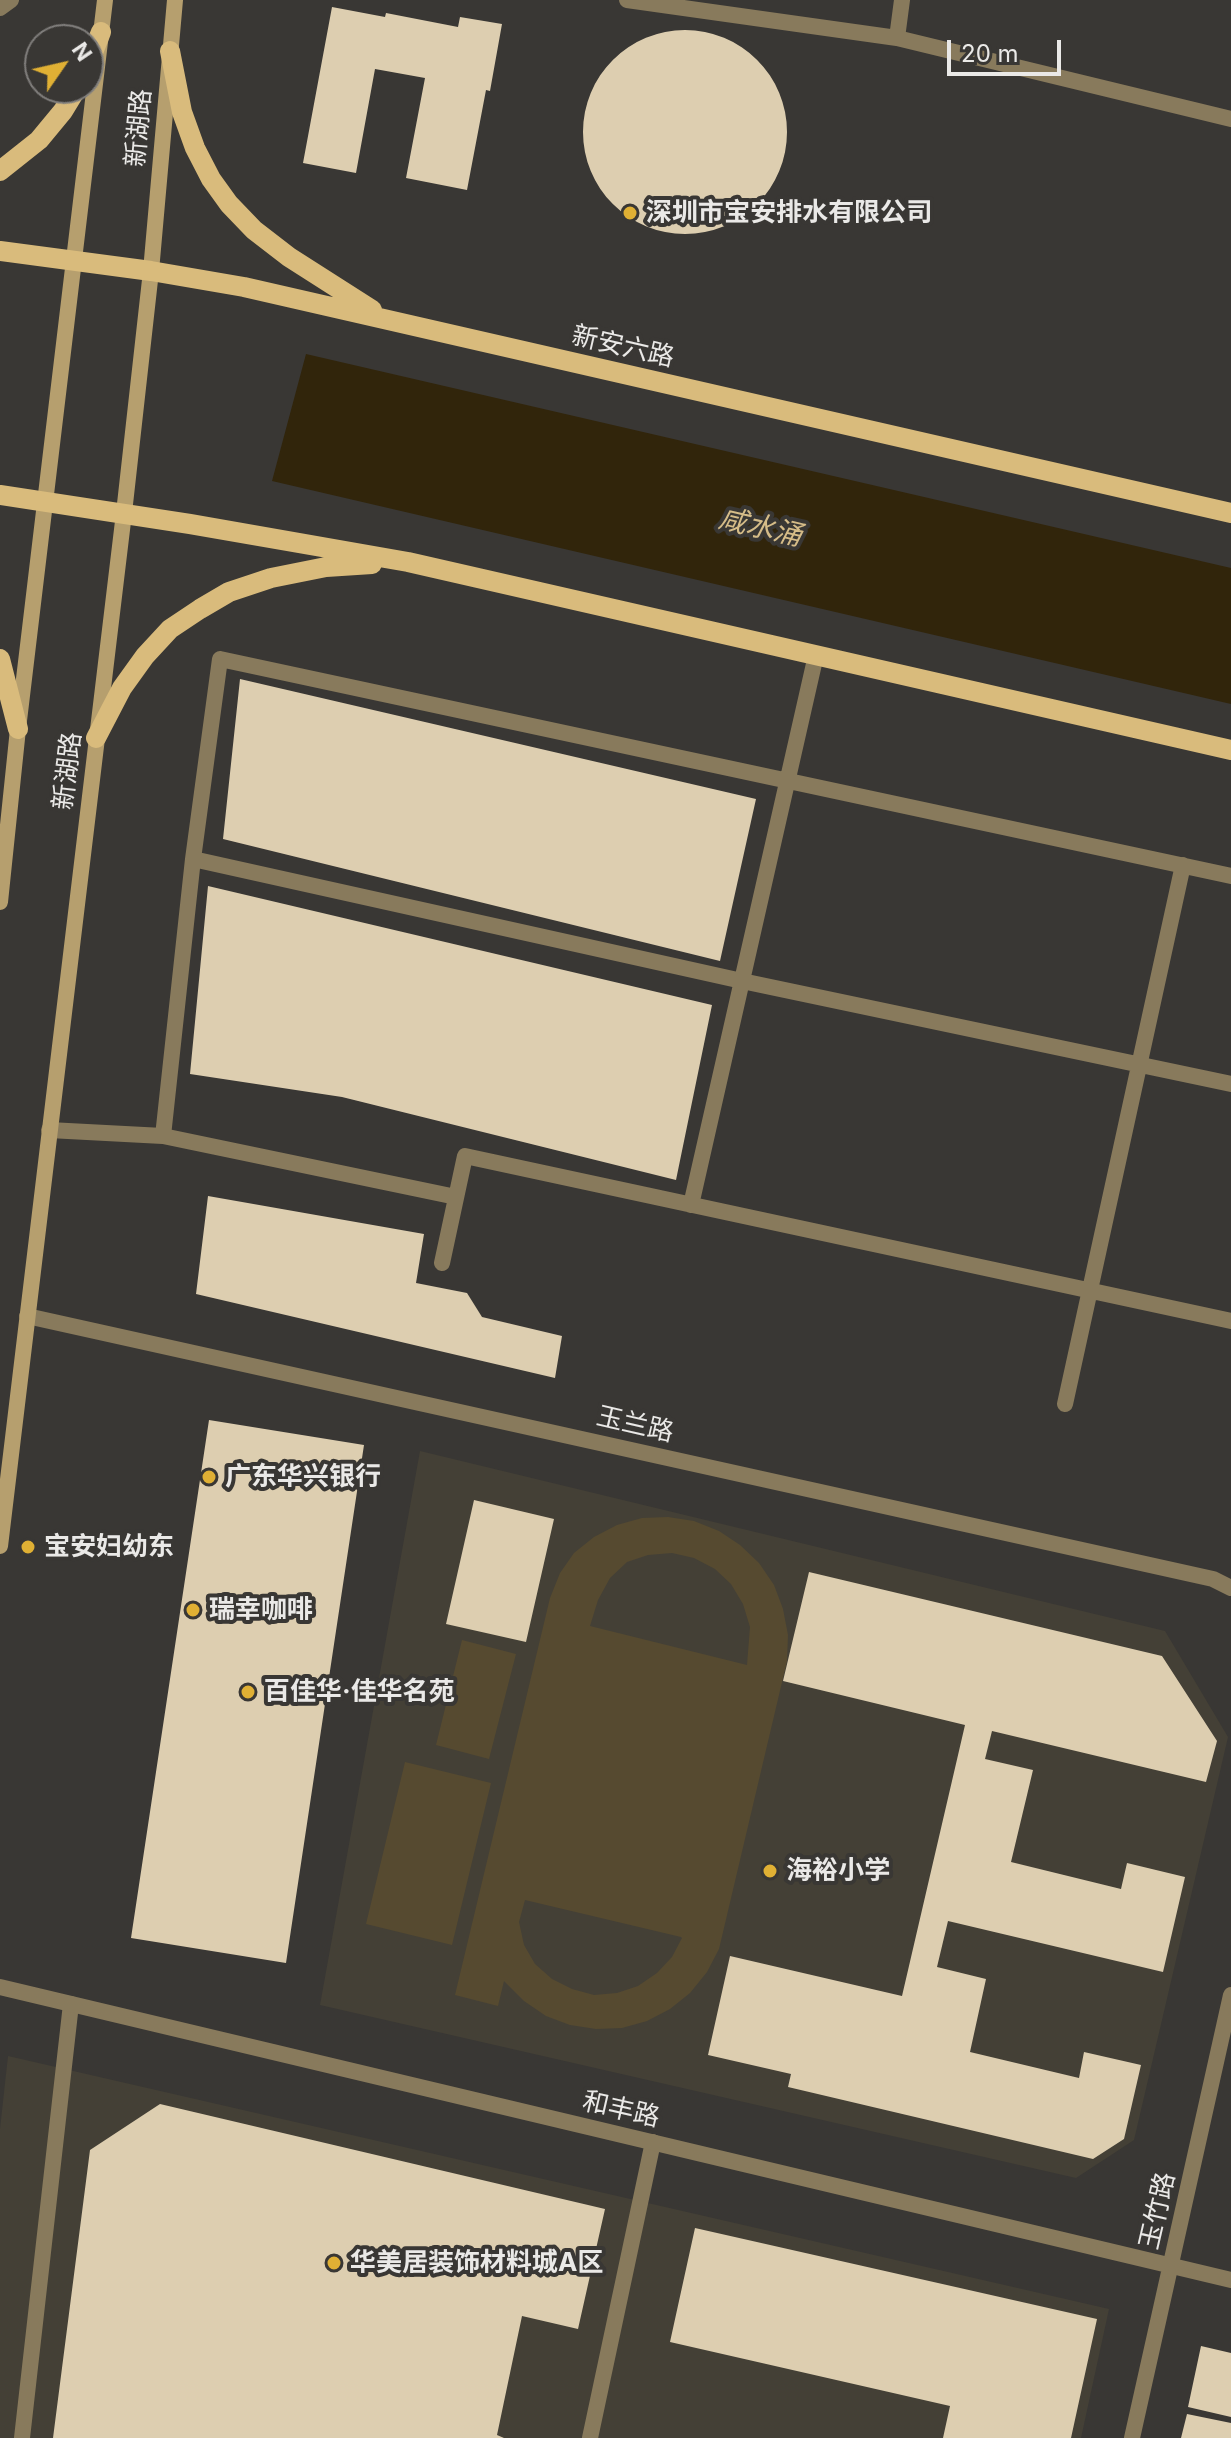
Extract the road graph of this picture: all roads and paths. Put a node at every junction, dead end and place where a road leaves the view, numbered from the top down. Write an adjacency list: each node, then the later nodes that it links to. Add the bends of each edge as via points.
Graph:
1 (11, 0): 6 (street)
2 (105, 0): 7 (main road, 新湖路)
3 (175, 0): 9 (main road, 新湖路)
4 (627, 0): 8 (street)
5 (902, 0): 8 (street)
6 (0, 8)
7 (102, 24)
8 (897, 38): 12 (street)
9 (170, 51): 16 (main road, 新湖路); 17 (main road, via 195,148 229,204 289,257)
10 (67, 104): 13 (main road, via 39,140)
11 (92, 104): 15 (main road, 新湖路)
12 (1231, 119)
13 (0, 171)
14 (0, 251): 15 (main road, 新安六路)
15 (74, 260): 16 (main road, 新安六路); 19 (main road, 新湖路)
16 (151, 271): 17 (main road, 新安六路); 20 (main road, 新湖路)
17 (390, 320): 21 (main road, 新安六路)
18 (0, 495): 19 (main road)
19 (45, 500): 20 (main road); 25 (main road, 新湖路)
20 (124, 513): 22 (main road); 26 (main road, 新湖路)
21 (1231, 513)
22 (408, 562): 23 (main road); 26 (main road, via 326,567 271,578 219,598 170,629 145,656)
23 (816, 655): 27 (main road); 28 (street)
24 (0, 659): 25 (main road)
25 (18, 729): 32 (main road, 新湖路)
26 (96, 738): 36 (main road, 新湖路)
27 (1231, 750)
28 (788, 781): 29 (street, via 220,659); 30 (street); 33 (street)
29 (193, 859): 33 (street); 37 (street)
30 (1183, 865): 31 (street); 34 (street)
31 (1231, 876)
32 (0, 902)
33 (742, 981): 34 (street); 39 (street)
34 (1139, 1065): 35 (street); 41 (street)
35 (1231, 1084)
36 (49, 1130): 37 (street); 42 (main road, 新湖路)
37 (163, 1136): 38 (street)
38 (456, 1197): 39 (street, via 465,1156); 40 (street)
39 (691, 1205): 41 (street)
40 (442, 1263)
41 (1090, 1291): 43 (street); 44 (street)
42 (27, 1316): 45 (main road, 新湖路); 46 (street, 玉兰路, via 1213,1579)
43 (1231, 1321)
44 (1065, 1404)
45 (0, 1546)
46 (1231, 1588)
47 (0, 1987): 49 (street, 和丰路)
48 (1231, 1995): 51 (street, 玉竹路)
49 (71, 2004): 50 (street, 和丰路); 53 (street)
50 (653, 2142): 51 (street, 和丰路); 54 (street)
51 (1171, 2266): 52 (street, 和丰路); 55 (street, 玉竹路)
52 (1231, 2280)
53 (22, 2438)
54 (590, 2438)
55 (1132, 2438)

